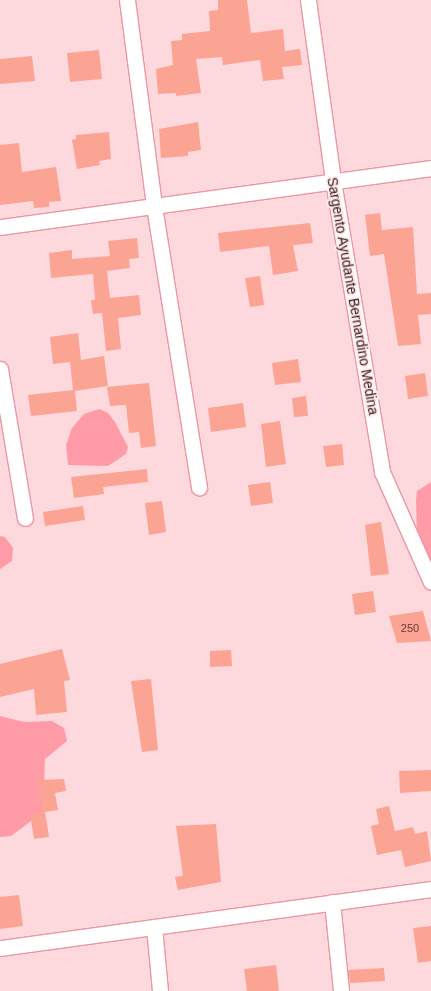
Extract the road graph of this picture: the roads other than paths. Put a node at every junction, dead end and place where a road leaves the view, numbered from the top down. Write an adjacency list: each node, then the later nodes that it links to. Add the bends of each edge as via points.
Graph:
1 (127, 0): 5 (street)
2 (308, 0): 4 (street, Sargento Ayudante Bernardino Medina)
3 (431, 168): 4 (street)
4 (333, 181): 5 (street); 10 (street, Sargento Ayudante Bernardino Medina, via 382,472)
5 (154, 206): 6 (street); 8 (street)
6 (0, 227)
7 (0, 368): 9 (street)
8 (198, 487)
9 (25, 518)
10 (431, 582)
11 (431, 889): 12 (street)
12 (332, 902): 13 (street); 16 (street)
13 (154, 927): 14 (street); 15 (street)
14 (0, 948)
15 (160, 991)
16 (340, 991)

